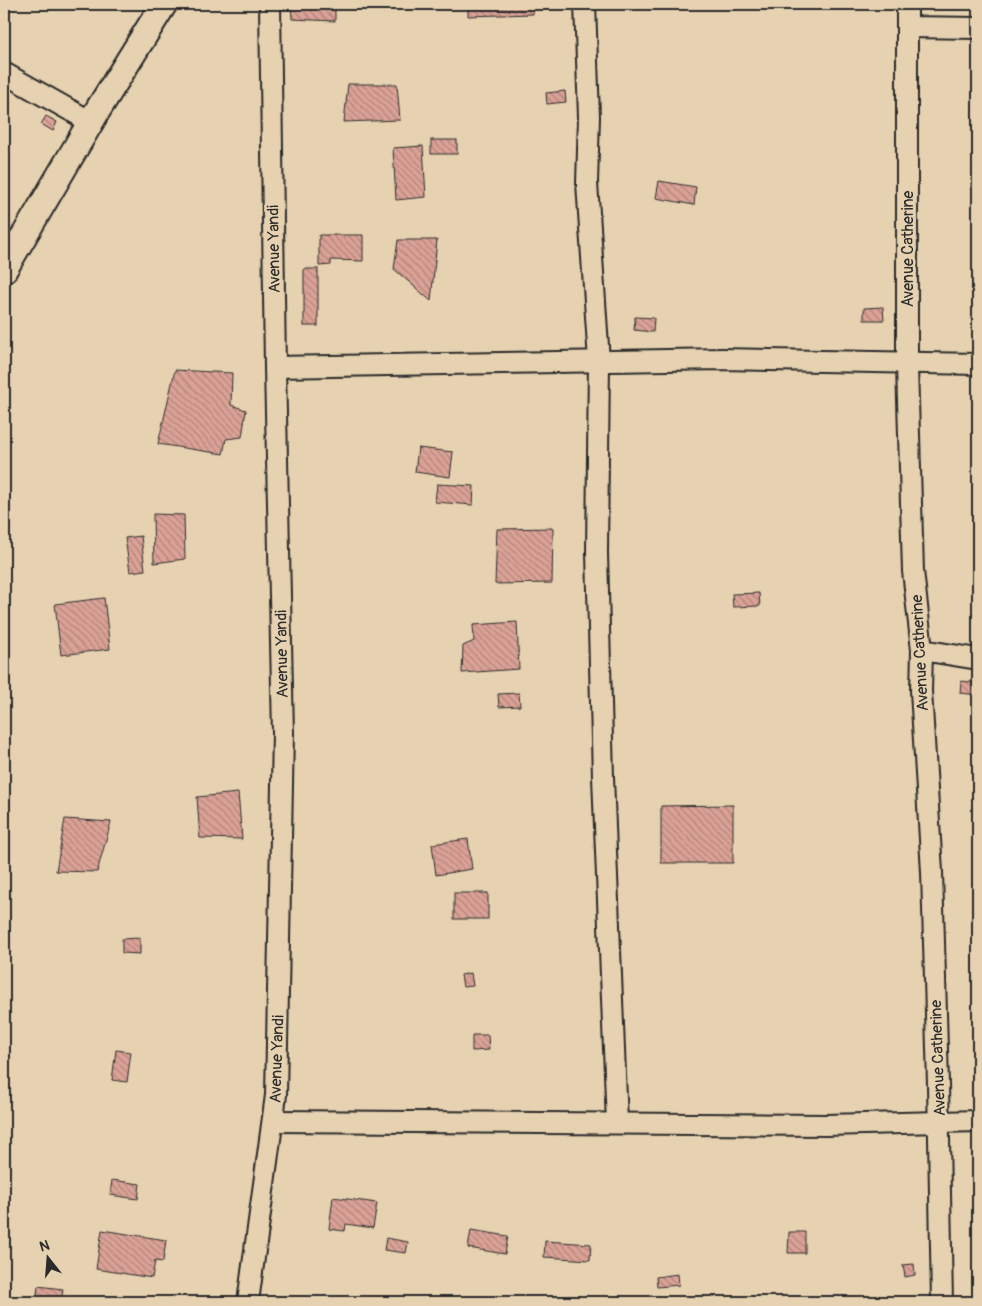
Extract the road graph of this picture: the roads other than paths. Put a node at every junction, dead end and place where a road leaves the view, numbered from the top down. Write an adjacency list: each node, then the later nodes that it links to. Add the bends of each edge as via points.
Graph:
1 (164, 4): 8 (street)
2 (270, 4): 13 (street, Avenue Yandi)
3 (585, 4): 10 (street, via 589,118 587,183)
4 (907, 4): 5 (street, Avenue Catherine)
5 (907, 28): 6 (street); 11 (street, Avenue Catherine)
6 (978, 28)
7 (4, 73): 8 (street)
8 (91, 122): 9 (street)
9 (4, 270)
10 (599, 361): 11 (street, via 722,358); 13 (street); 19 (street, via 597,553 602,777)
11 (907, 362): 12 (street); 14 (street, Avenue Catherine, via 913,572)
12 (978, 364)
13 (275, 367): 16 (street, Avenue Yandi, via 283,733)
14 (922, 650): 15 (street); 18 (street, Avenue Catherine)
15 (978, 659)
16 (273, 1121): 19 (street); 20 (street, Avenue Yandi)
17 (978, 1121): 18 (street)
18 (939, 1122): 19 (street, via 826,1125); 21 (street, Avenue Catherine)
19 (617, 1123)
20 (248, 1302)
21 (942, 1302)

